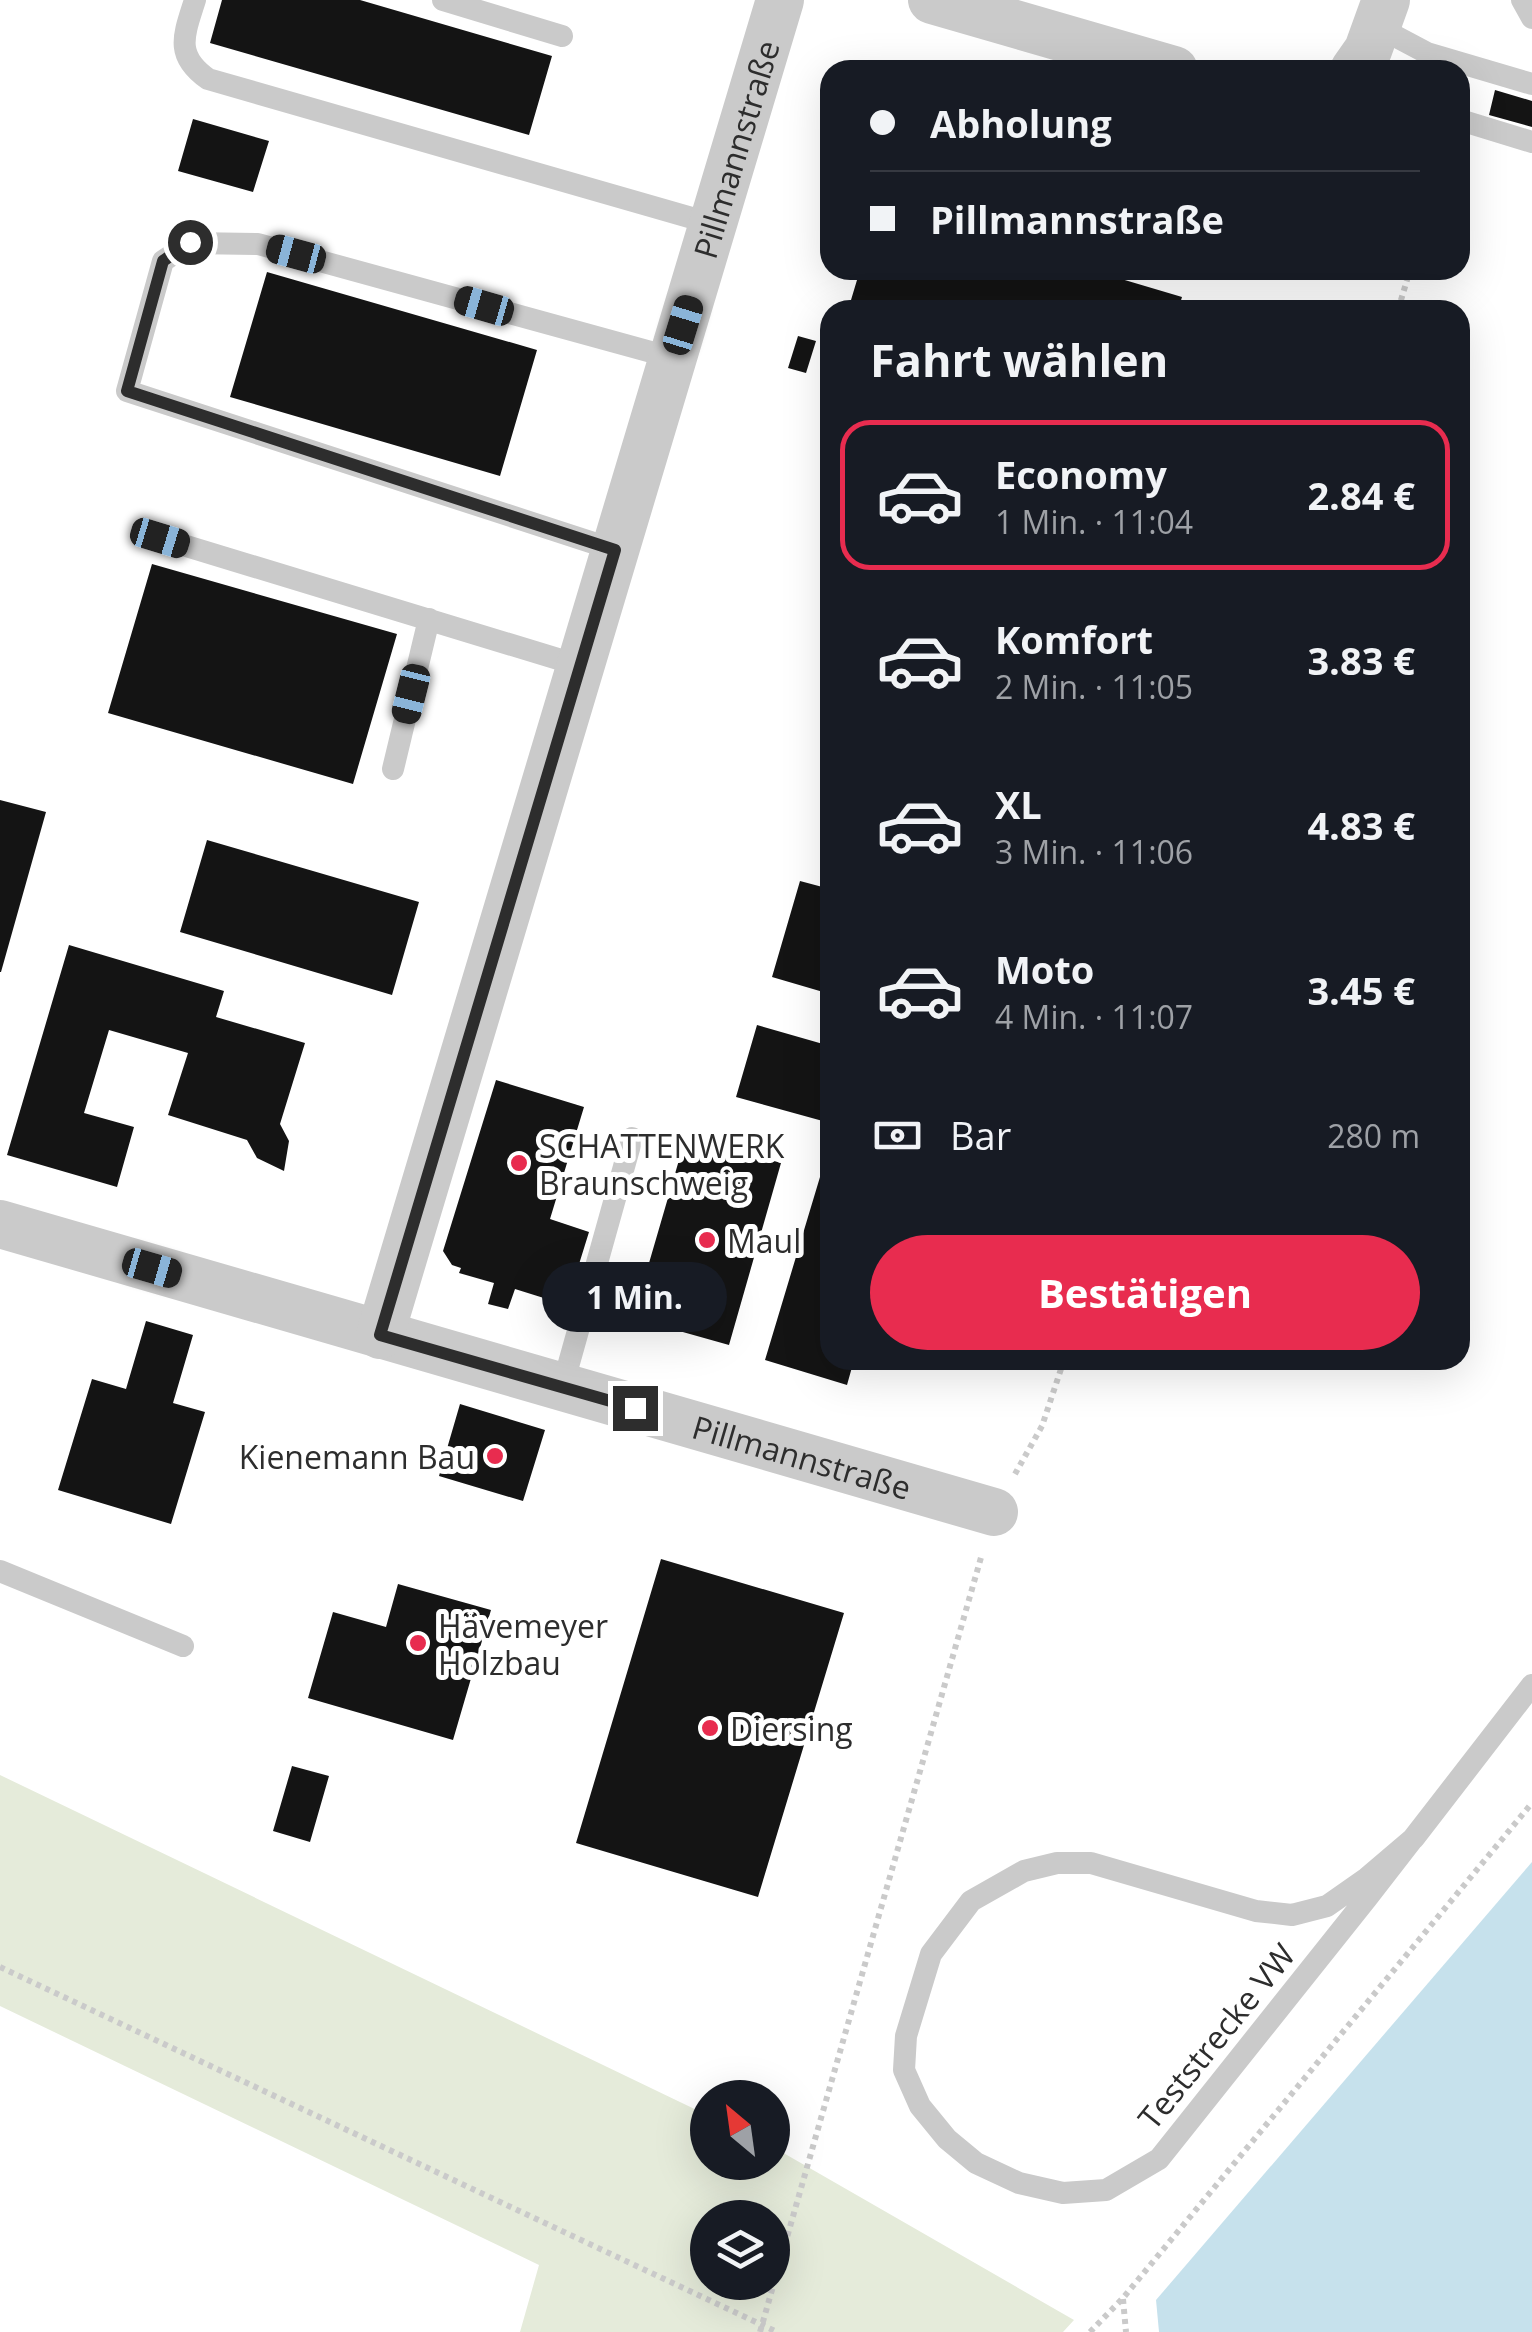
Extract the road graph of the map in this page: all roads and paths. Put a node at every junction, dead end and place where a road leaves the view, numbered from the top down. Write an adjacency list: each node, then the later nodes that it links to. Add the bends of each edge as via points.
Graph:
1 (194, 0): 16 (lane, via 186,56 208,78)
2 (443, 0): 8 (lane)
3 (780, 0): 16 (street, Pillmannstraße)
4 (932, 0): 9 (street)
5 (1522, 0): 7 (lane)
6 (1382, 14): 10 (street); 11 (lane, via 1427,53)
7 (1532, 18)
8 (562, 36)
9 (1139, 60)
10 (1361, 60)
11 (1451, 60)
12 (1470, 66): 13 (lane)
13 (1532, 84)
14 (1470, 123): 15 (lane)
15 (1532, 142)
16 (713, 224): 17 (street, Pillmannstraße)
17 (673, 358): 19 (street, Pillmannstraße); 19 (lane, via 258,244 190,242 163,261 127,391)
18 (160, 538): 20 (lane)
19 (615, 550): 21 (street, Pillmannstraße)
20 (429, 620): 21 (lane); 22 (lane)
21 (581, 666): 25 (street, Pillmannstraße)
22 (393, 769)
23 (632, 1138): 27 (lane)
24 (0, 1224): 25 (street, Pillmannstraße)
25 (380, 1335): 27 (street, Pillmannstraße)
26 (1061, 1370): 28 (path, via 1042,1426)
27 (562, 1388): 28 (street, Pillmannstraße)
28 (994, 1512): 36 (path)
29 (0, 1571): 30 (lane)
30 (184, 1646)
31 (1526, 1692): 32 (lane, Teststrecke VW)
32 (1473, 1761): 32 (lane, Teststrecke VW, via 1379,1883 1355,1914 1159,2159 1106,2190 1063,2193 1019,2184 976,2163 920,2106 904,2070 906,2036 931,1954 972,1901 999,1882 1056,1863 1092,1863 1256,1911 1292,1915 1326,1906 1367,1878 1414,1838)
33 (1532, 1804): 35 (path)
34 (0, 1967): 36 (path)
35 (1123, 2298): 38 (path); 39 (path)
36 (761, 2328): 37 (path)
37 (777, 2332)
38 (1090, 2332)
39 (1126, 2332)

